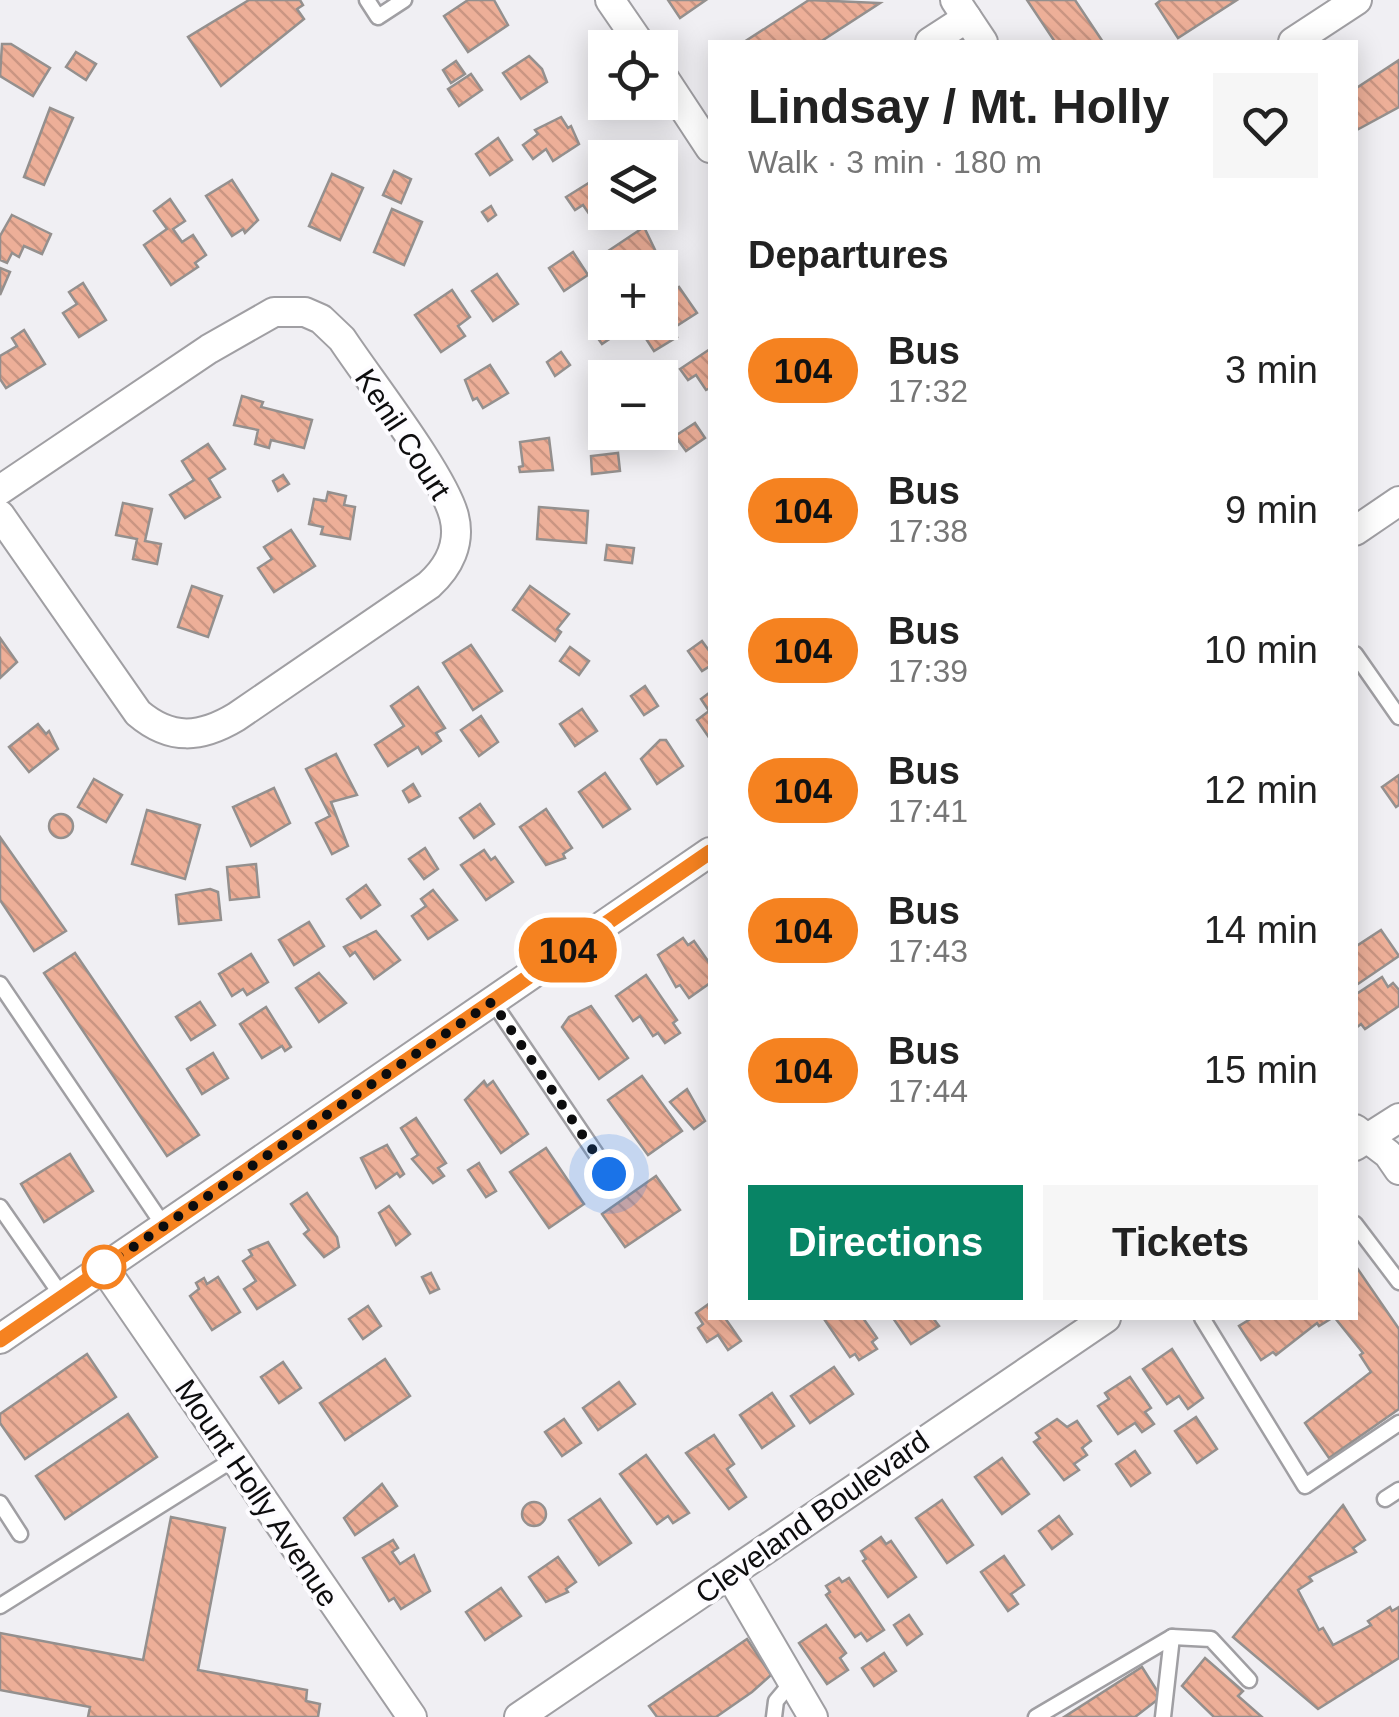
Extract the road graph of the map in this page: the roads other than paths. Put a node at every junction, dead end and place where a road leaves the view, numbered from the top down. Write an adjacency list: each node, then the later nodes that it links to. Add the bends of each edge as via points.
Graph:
1 (367, 0): 2 (lane, via 378,16)
2 (404, 0)
3 (610, 0): 6 (street)
4 (1358, 0): 9 (street)
5 (961, 9): 7 (street); 8 (street)
6 (631, 30)
7 (932, 40)
8 (982, 40)
9 (1297, 40)
10 (678, 99): 11 (street)
11 (708, 145)
12 (0, 490): 14 (street, Kenil Court, via 221,341 287,310 321,319 342,339 446,496 456,530 451,558 429,585 236,717 214,730 182,735 138,713)
13 (1399, 501): 15 (street)
14 (0, 515)
15 (1358, 529)
16 (1358, 658): 17 (lane)
17 (1399, 716)
18 (708, 853): 20 (street)
19 (0, 984): 26 (lane)
20 (492, 1002): 24 (lane); 26 (street)
21 (1399, 1118): 22 (street)
22 (1359, 1137): 23 (street, via 1388,1154)
23 (1399, 1170)
24 (609, 1174)
25 (0, 1207): 30 (lane)
26 (164, 1226): 28 (street)
27 (1358, 1228): 29 (lane)
28 (104, 1268): 30 (street); 35 (street, Mount Holly Avenue)
29 (1399, 1282)
30 (62, 1296): 33 (street)
31 (1103, 1320): 40 (street, Cleveland Boulevard)
32 (1206, 1320): 34 (lane, via 1305,1486)
33 (0, 1340)
34 (1399, 1423)
35 (234, 1460): 41 (lane); 45 (street, Mount Holly Avenue)
36 (1399, 1490): 37 (lane)
37 (1385, 1499)
38 (0, 1504): 39 (lane)
39 (20, 1534)
40 (730, 1575): 44 (street); 46 (street, Cleveland Boulevard)
41 (0, 1606)
42 (1172, 1637): 43 (lane, via 1211,1639); 49 (lane); 50 (lane)
43 (1249, 1680)
44 (792, 1682): 47 (lane, via 776,1702); 48 (street)
45 (404, 1714)
46 (519, 1717)
47 (774, 1717)
48 (813, 1717)
49 (1036, 1717)
50 (1163, 1717)

